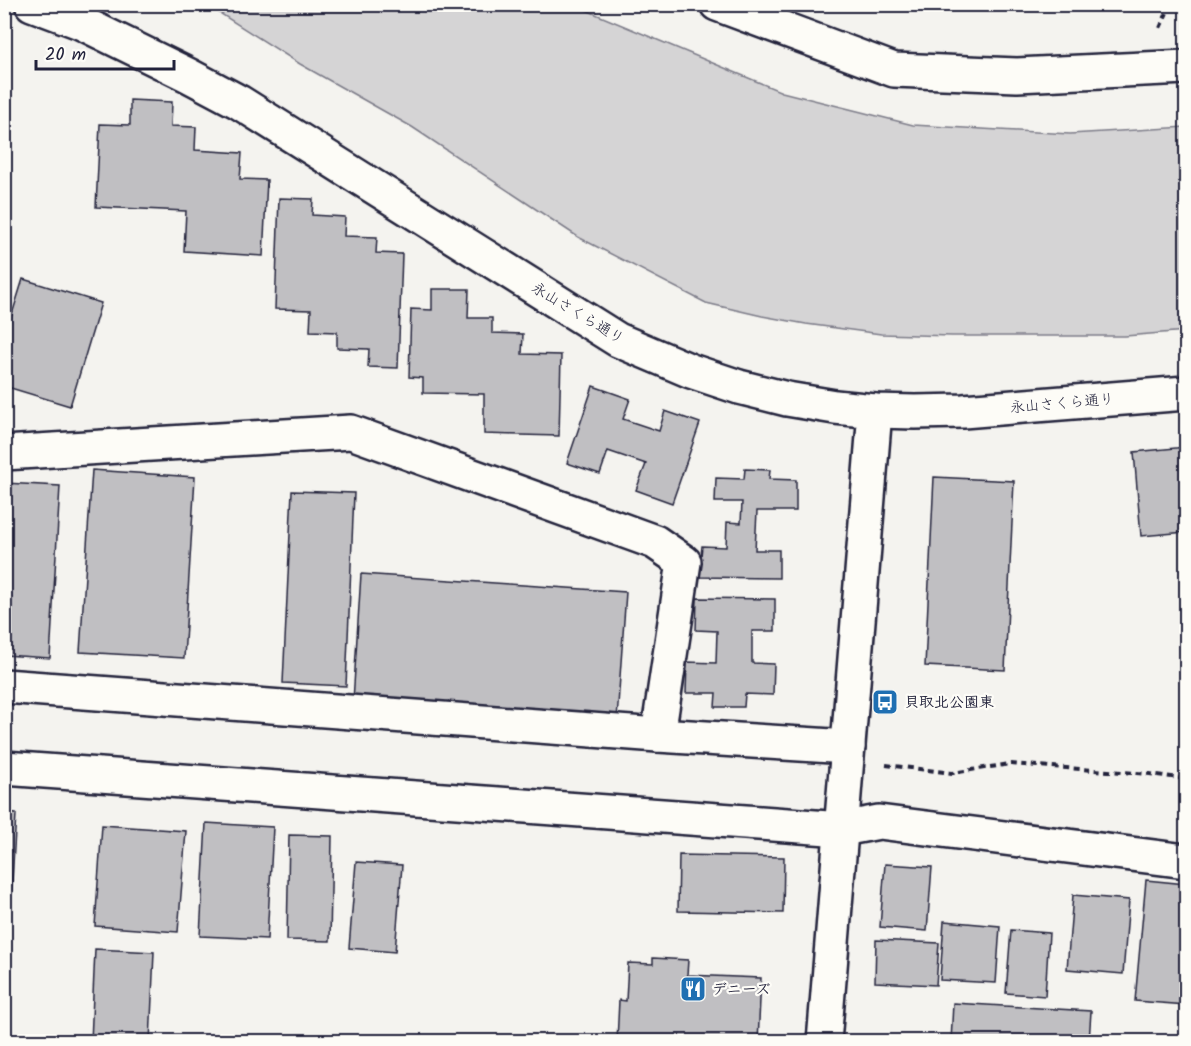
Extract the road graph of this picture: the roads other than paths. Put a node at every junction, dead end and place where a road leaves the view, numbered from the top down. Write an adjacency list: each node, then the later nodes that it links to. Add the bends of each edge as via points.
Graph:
1 (32, 4): 5 (street, 永山さくら通り, via 80,22 239,102 618,340 739,387 788,399)
2 (717, 4): 3 (street, via 894,70 1017,75)
3 (1186, 67)
4 (1186, 393): 5 (street, 永山さくら通り, via 963,411)
5 (875, 411): 9 (street)
6 (4, 453): 8 (street, via 351,432 656,542 684,562)
7 (4, 686): 8 (street)
8 (658, 735): 9 (street)
9 (848, 747): 11 (street)
10 (4, 768): 11 (street)
11 (842, 829): 12 (street, via 879,822); 13 (street)
12 (1186, 861)
13 (825, 1041)

